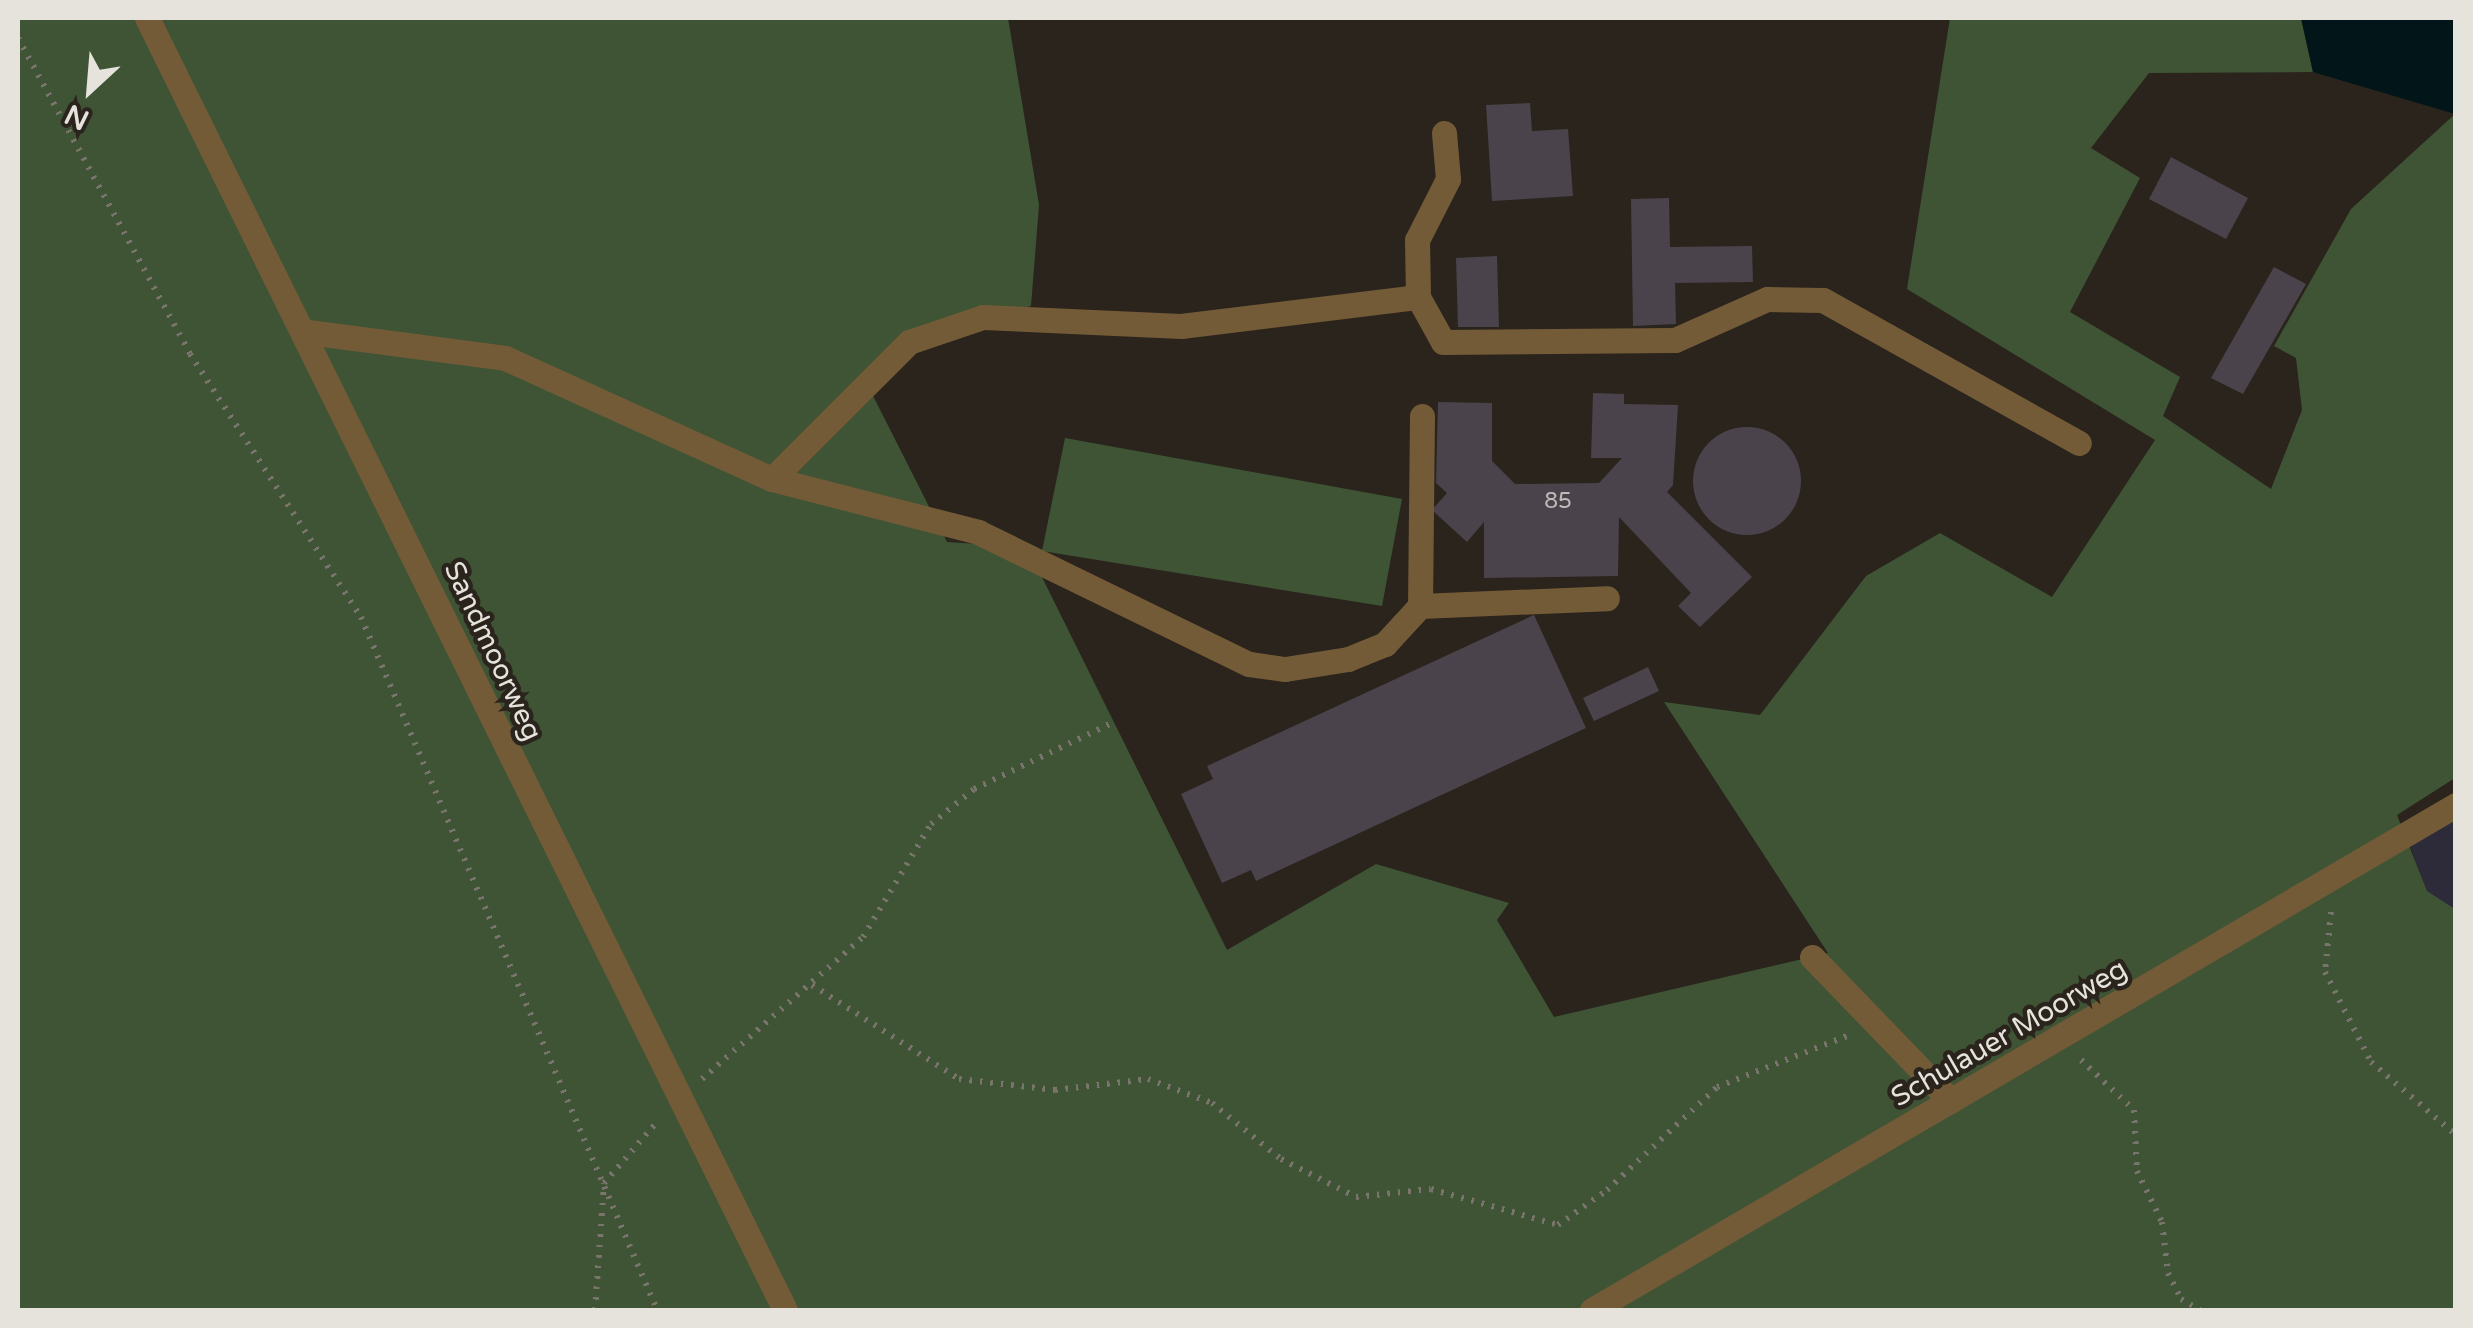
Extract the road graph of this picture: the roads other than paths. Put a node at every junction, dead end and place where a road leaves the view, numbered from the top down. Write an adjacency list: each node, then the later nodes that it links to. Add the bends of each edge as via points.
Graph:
1 (147, 18): 4 (street, Sandmoorweg)
2 (1444, 134): 3 (street, via 1448,179 1417,240)
3 (1418, 297): 6 (street, via 1444,342 1676,340 1767,299 1823,300); 7 (street, via 1181,326 983,317 908,342)
4 (308, 332): 7 (street, via 505,358); 13 (street, Sandmoorweg)
5 (1422, 416): 9 (street)
6 (2079, 443)
7 (772, 479): 9 (street, via 978,532 1249,664 1285,669 1338,663 1385,644)
8 (1607, 598): 9 (street)
9 (1420, 606)
10 (2456, 805): 12 (street, Schulauer Moorweg)
11 (1812, 958): 12 (street)
12 (1951, 1101): 14 (street, Schulauer Moorweg)
13 (785, 1310)
14 (1592, 1310)

